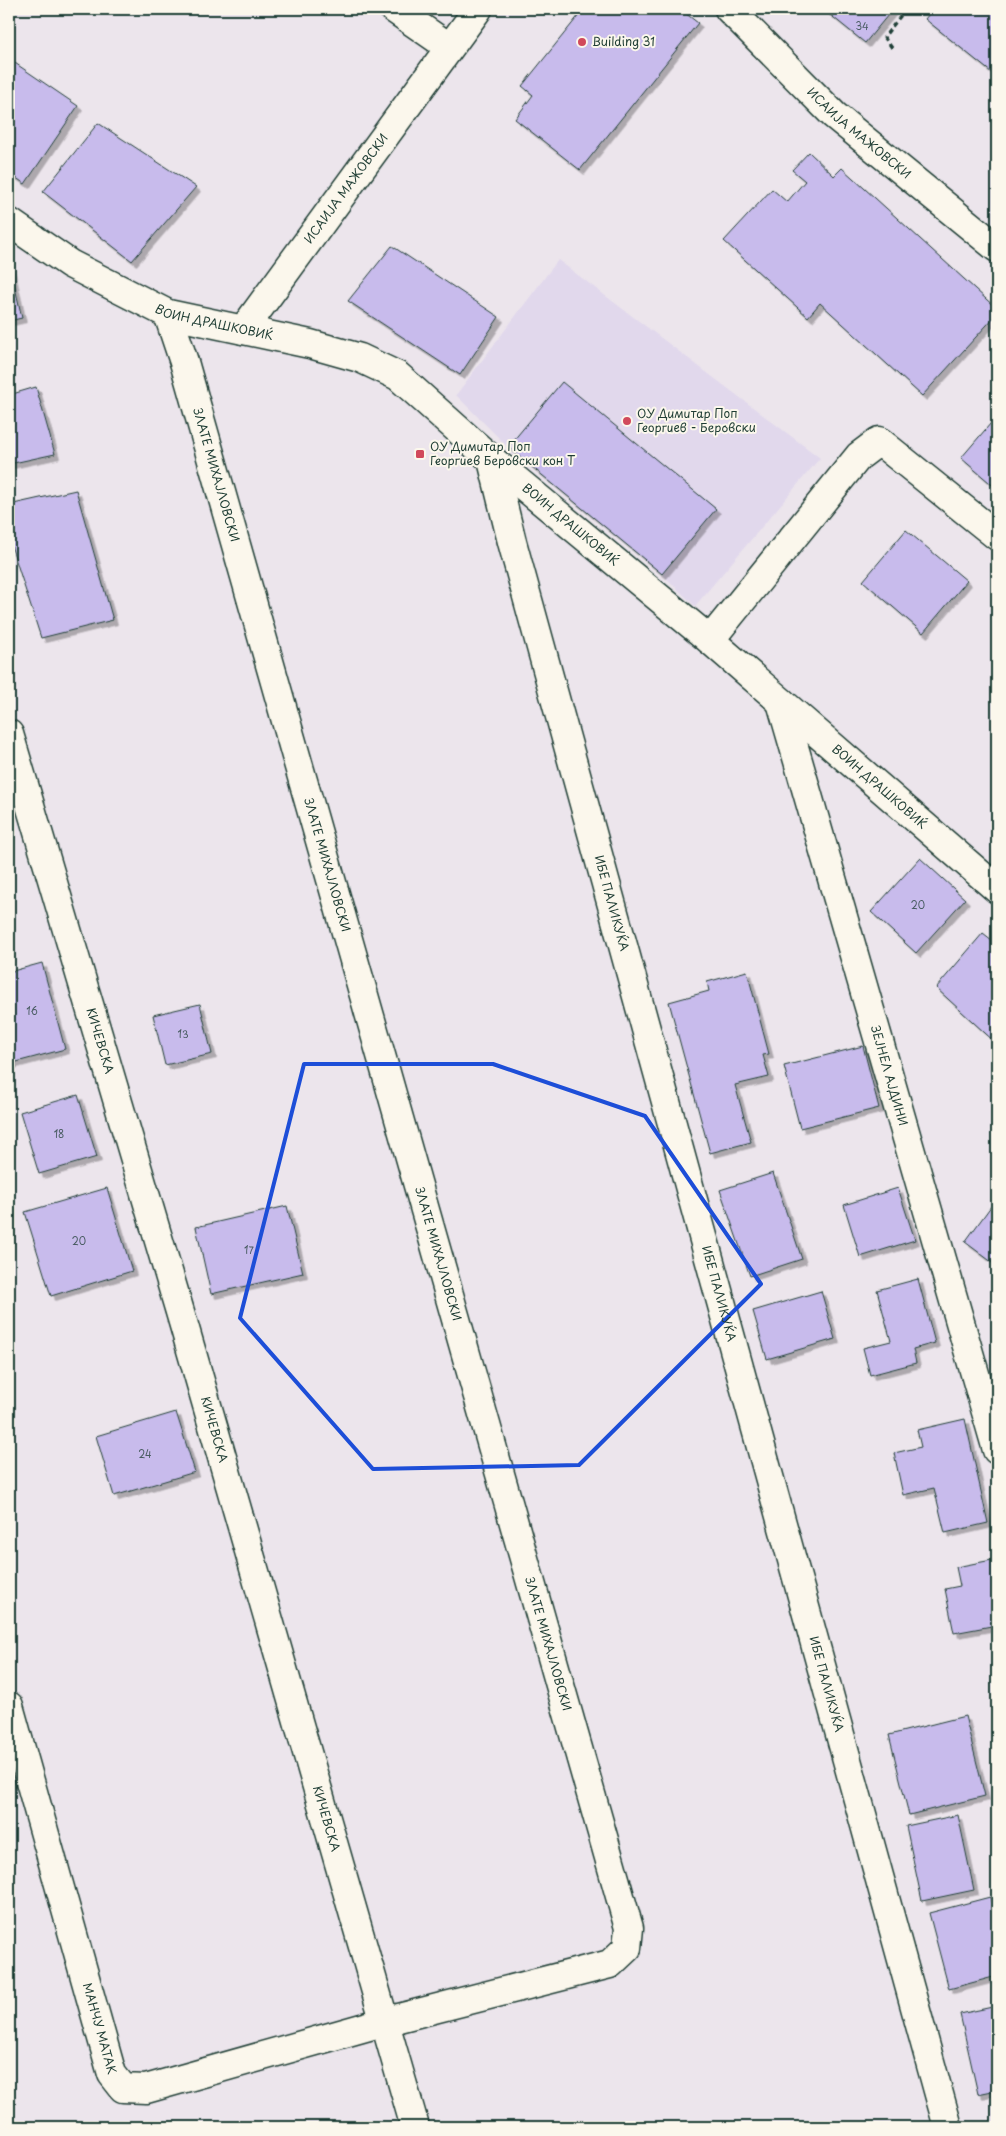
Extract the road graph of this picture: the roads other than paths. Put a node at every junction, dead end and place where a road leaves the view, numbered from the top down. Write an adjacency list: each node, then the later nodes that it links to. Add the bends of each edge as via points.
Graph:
1 (394, 9): 4 (street)
2 (478, 9): 4 (street, ИСАИЈА МАЖОВСКИ)
3 (729, 9): 6 (street, ИСАИЈА МАЖОВСКИ, via 834,115)
4 (449, 47): 8 (street, ИСАИЈА МАЖОВСКИ)
5 (9, 222): 7 (street, ВОИН ДРАШКОВИЌ, via 70,264)
6 (997, 248)
7 (168, 314): 8 (street, ВОИН ДРАШКОВИЌ); 17 (street, ЗЛАТЕ МИХАЈЛОВСКИ, via 629,1928 627,1948 610,1964)
8 (243, 330): 9 (street, ВОИН ДРАШКОВИЌ, via 360,358 398,376)
9 (492, 460): 11 (street, ВОИН ДРАШКОВИЌ); 19 (street, ИБЕ ПАЛИКУЌА, via 522,580)
10 (997, 536): 11 (street, via 879,442 859,456)
11 (710, 640): 12 (street, ВОИН ДРАШКОВИЌ)
12 (781, 702): 14 (street, ВОИН ДРАШКОВИЌ); 15 (street, ЗЕЈНЕЛ АЈДИНИ)
13 (9, 734): 17 (street, КИЧЕВСКА, via 183,1322)
14 (997, 889)
15 (997, 1450)
16 (9, 1706): 17 (street, МАНЧУ МАТАК, via 112,2074 123,2088 146,2089)
17 (383, 2022): 18 (street, КИЧЕВСКА)
18 (414, 2127)
19 (948, 2127)

